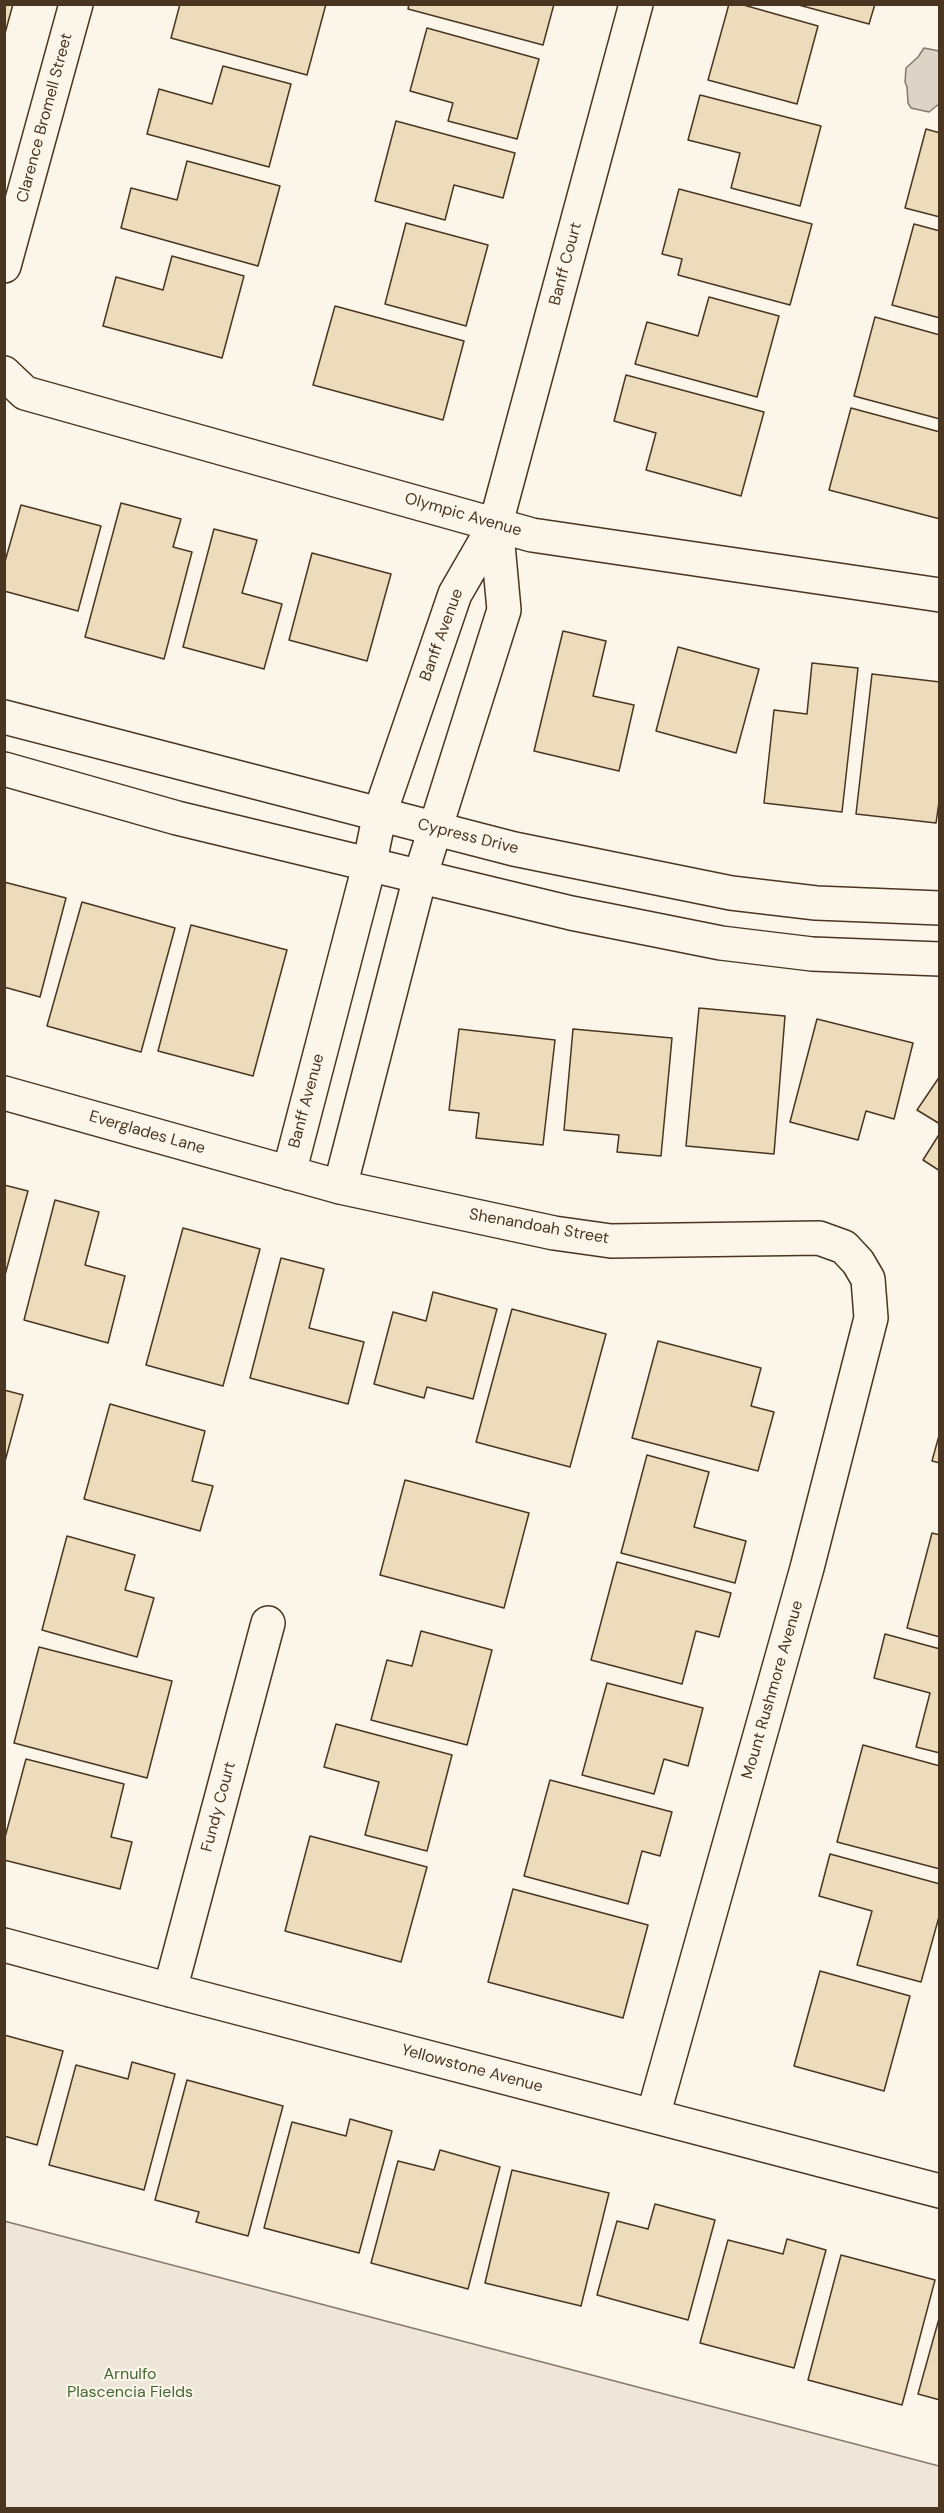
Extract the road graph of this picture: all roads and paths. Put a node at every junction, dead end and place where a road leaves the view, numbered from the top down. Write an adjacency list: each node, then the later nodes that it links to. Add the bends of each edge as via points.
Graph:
1 (76, 4): 3 (street, Clarence Bromell Street)
2 (636, 4): 5 (street, Banff Court)
3 (4, 266)
4 (4, 373): 5 (street, Olympic Avenue, via 25,393)
5 (496, 523): 6 (street, Olympic Avenue, via 544,536); 9 (street, Banff Avenue, via 454,594); 10 (street, via 504,610)
6 (939, 595)
7 (4, 717): 9 (street, Cypress Drive)
8 (4, 769): 11 (street)
9 (380, 813): 10 (street, Cypress Drive); 11 (street, Banff Avenue)
10 (434, 829): 12 (street); 13 (street, Cypress Drive, via 730,893 816,903)
11 (369, 866): 12 (street); 16 (street, Banff Avenue)
12 (420, 877): 14 (street, via 721,943 813,954); 17 (street)
13 (939, 909)
14 (939, 960)
15 (4, 1093): 16 (street, Everglades Lane)
16 (289, 1173): 17 (street, Shenandoah Street)
17 (340, 1187): 18 (street, Shenandoah Street, via 554,1233 611,1241 819,1238 844,1247)
18 (858, 1262): 22 (street, Mount Rushmore Avenue, via 868,1279 871,1318 807,1568)
19 (268, 1623): 21 (street, Fundy Court)
20 (4, 1945): 21 (street, Yellowstone Avenue)
21 (170, 1990): 22 (street, Yellowstone Avenue)
22 (653, 2116): 23 (street, Yellowstone Avenue)
23 (939, 2192)

